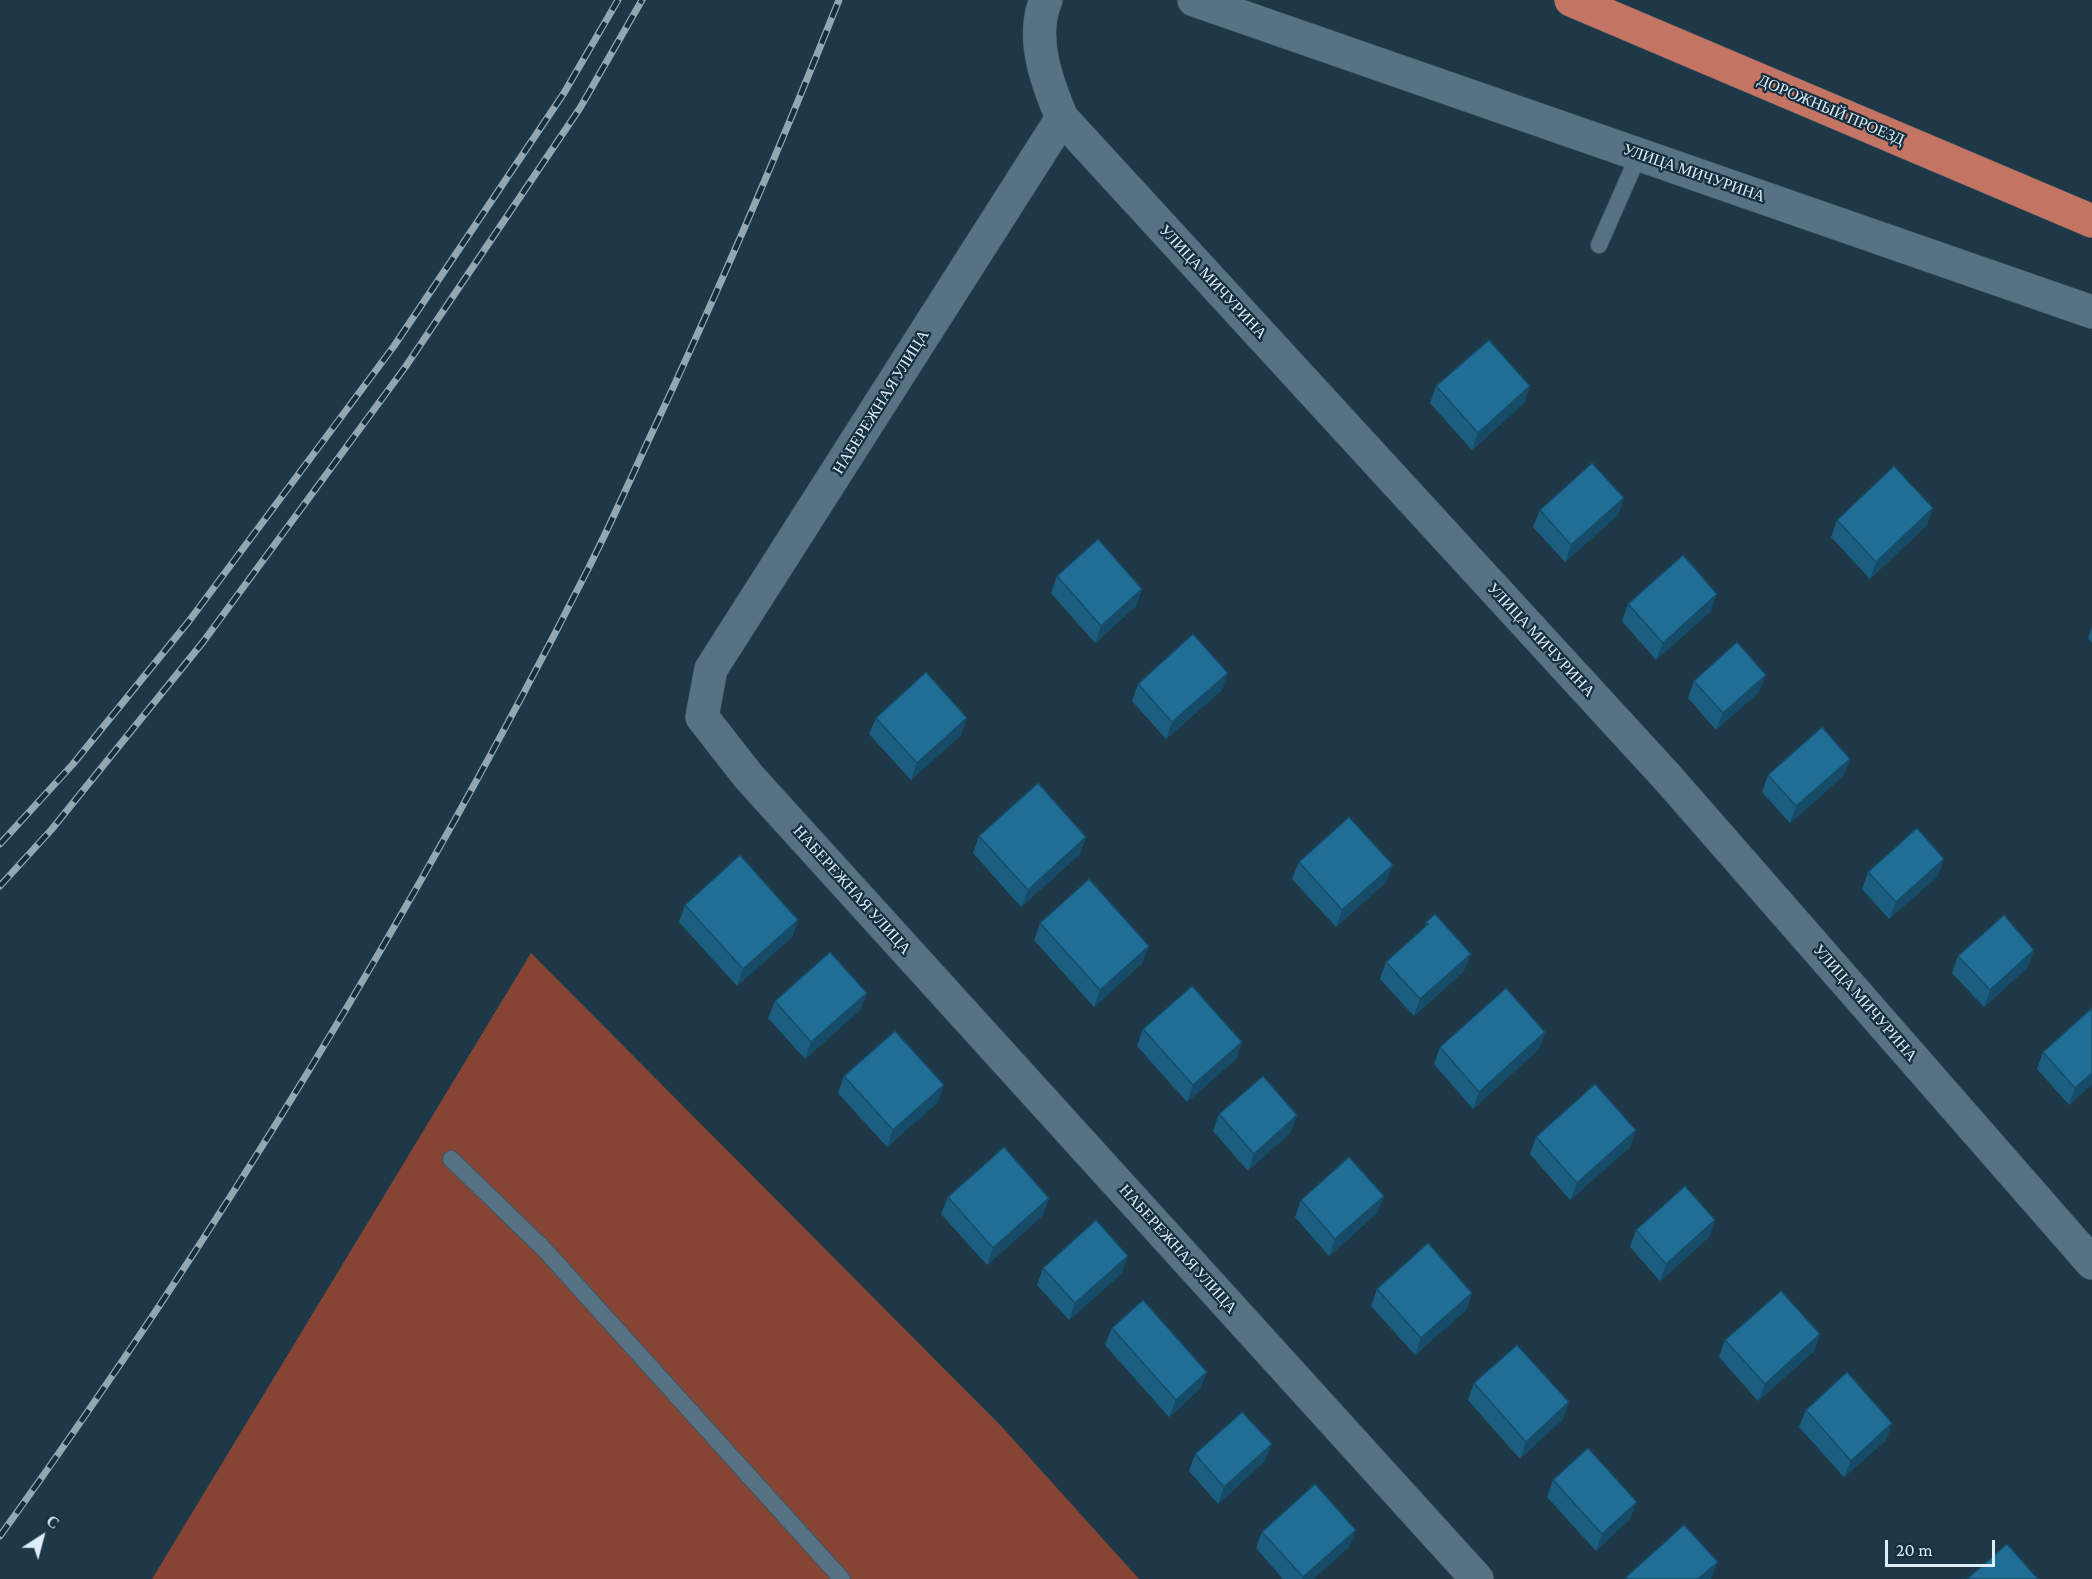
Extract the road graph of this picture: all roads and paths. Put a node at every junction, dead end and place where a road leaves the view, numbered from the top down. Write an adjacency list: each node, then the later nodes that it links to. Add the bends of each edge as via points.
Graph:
1 (1046, 0): 4 (street, УЛИЦА МИЧУРИНА, via 1039,42 1049,88)
2 (1194, 0): 5 (street, УЛИЦА МИЧУРИНА)
3 (1571, 0): 6 (highway, ДОРОЖНЫЙ ПРОЕЗД)
4 (1062, 118): 10 (street, УЛИЦА МИЧУРИНА, via 1667,777); 12 (street, НАБЕРЕЖНАЯ УЛИЦА, via 711,669 702,717 757,786)
5 (1639, 154): 7 (lane); 8 (street, УЛИЦА МИЧУРИНА)
6 (2092, 221)
7 (1599, 245)
8 (2092, 312)
9 (451, 1159): 11 (lane, via 543,1249)
10 (2092, 1263)
11 (842, 1579)
12 (1477, 1579)

